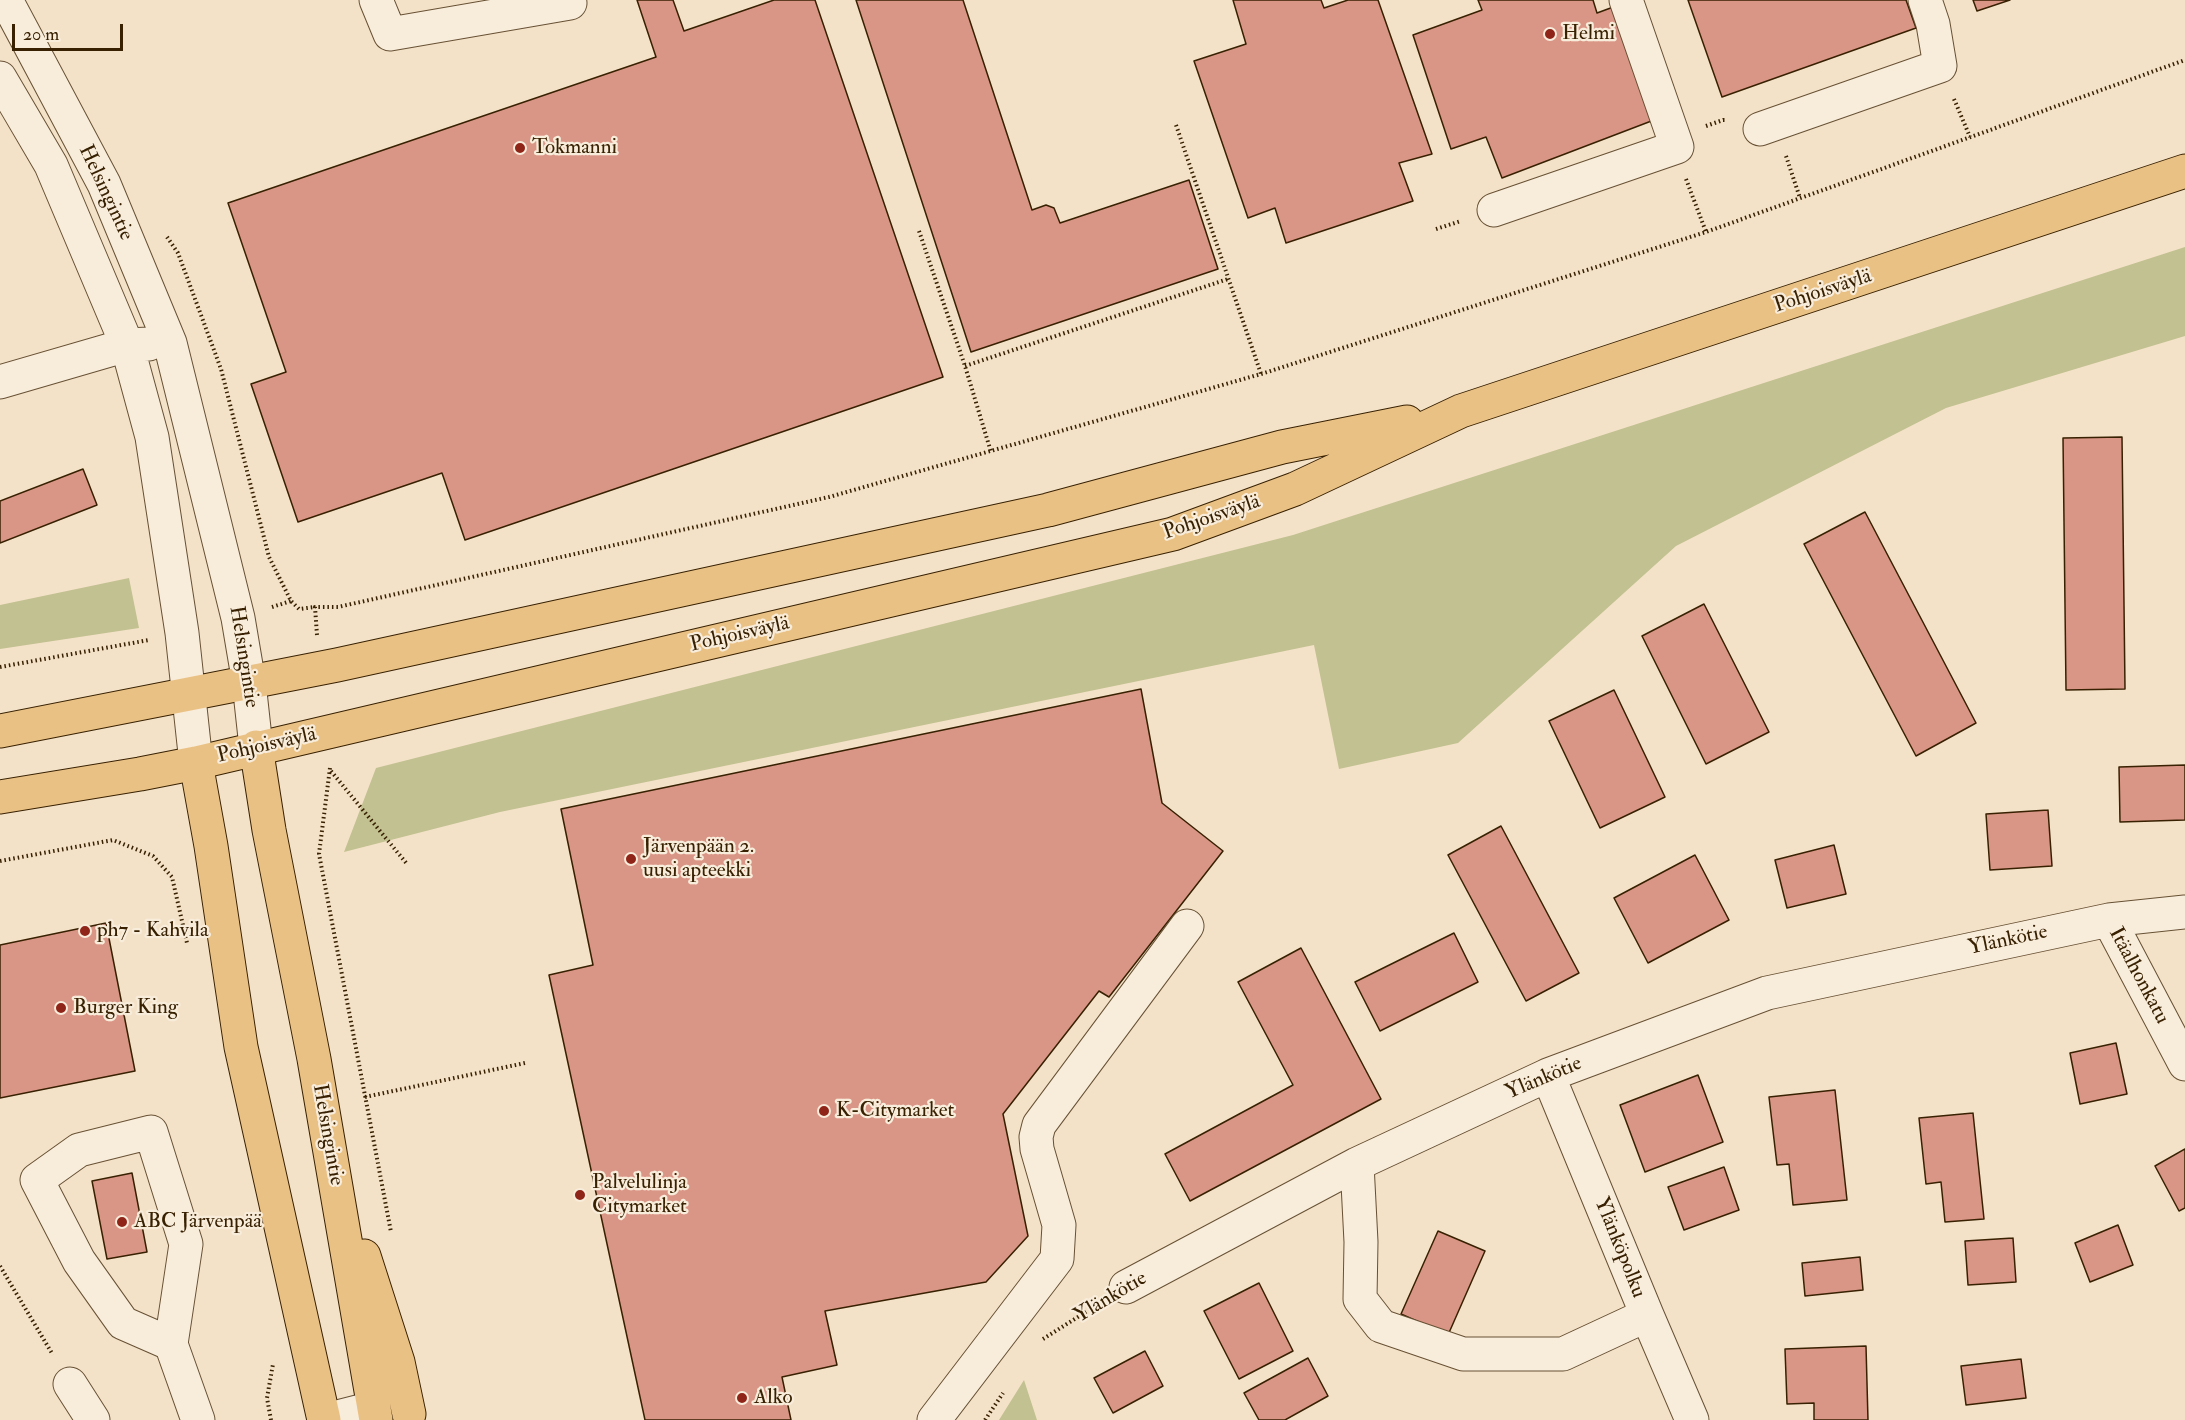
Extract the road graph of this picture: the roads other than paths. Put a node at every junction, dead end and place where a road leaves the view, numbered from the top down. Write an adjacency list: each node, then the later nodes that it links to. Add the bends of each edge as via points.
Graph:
1 (6, 0): 10 (street, Helsingintie, via 104,184)
2 (376, 0): 3 (street, via 390,34)
3 (570, 0)
4 (1626, 0): 9 (street, via 1676,143)
5 (1924, 0): 7 (street, via 1933,24 1940,66)
6 (0, 78): 11 (street, Helsingintie, via 51,165)
7 (1767, 126)
8 (2185, 171): 13 (main road, Pohjoisväylä)
9 (1494, 210)
10 (170, 343): 11 (street); 14 (street, Helsingintie, via 238,618)
11 (127, 345): 12 (street); 15 (street, Helsingintie, via 152,438)
12 (0, 382)
13 (1461, 411): 14 (main road, Pohjoisväylä, via 1282,447 1048,510); 17 (main road, Pohjoisväylä, via 1295,489 1173,534)
14 (249, 683): 15 (main road, Pohjoisväylä); 17 (street, Helsingintie)
15 (189, 694): 16 (main road, Pohjoisväylä); 18 (street, Helsingintie)
16 (0, 731)
17 (256, 747): 18 (main road, Pohjoisväylä); 25 (main road, Helsingintie)
18 (196, 763): 19 (main road, Pohjoisväylä); 35 (main road, Helsingintie, via 241,1047)
19 (0, 797)
20 (2185, 912): 21 (street, Ylänkötie)
21 (2109, 920): 23 (street, Itäalhonkatu); 24 (street, Ylänkötie, via 1767,993)
22 (1187, 926): 36 (street, via 1039,1125 1037,1149 1059,1225 1057,1258)
23 (2185, 1064)
24 (1548, 1075): 26 (street, Ylänkötie); 28 (street, Ylänköpolku)
25 (332, 1157): 31 (main road, Helsingintie); 32 (main road, via 398,1362)
26 (1358, 1164): 27 (street, Ylänkötie); 28 (street, via 1360,1299 1381,1326 1463,1354 1563,1354)
27 (1126, 1287)
28 (1647, 1315): 37 (street, Ylänköpolku)
29 (171, 1344): 29 (street, via 186,1245 151,1132 79,1150 37,1180 79,1261 123,1323); 34 (street)
30 (70, 1384): 33 (street)
31 (375, 1414): 35 (street)
32 (410, 1414)
33 (93, 1420)
34 (198, 1420)
35 (325, 1420)
36 (934, 1420)
37 (1692, 1420)

